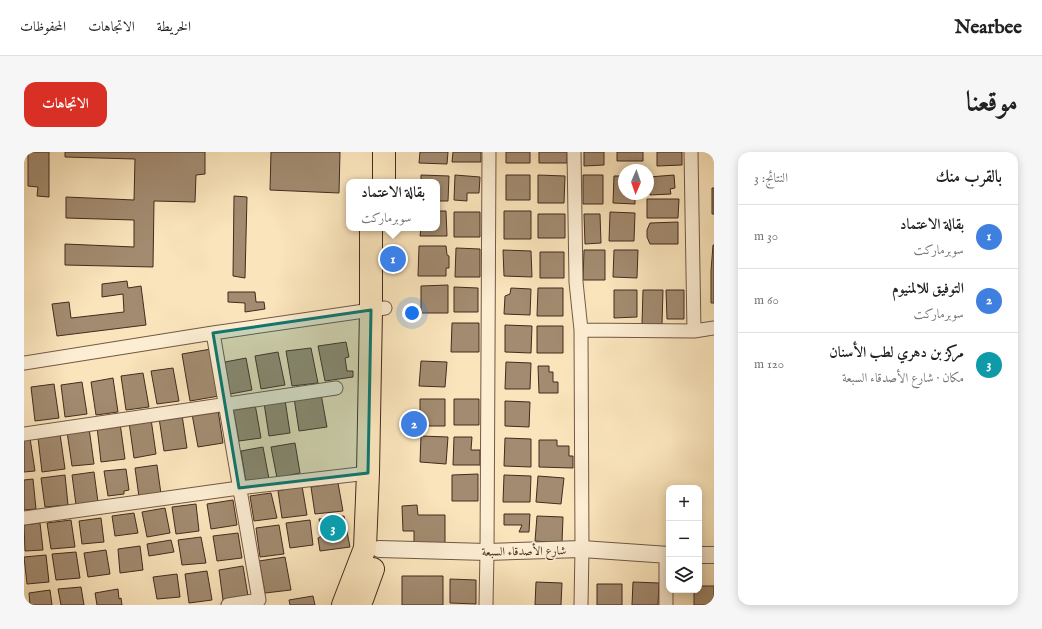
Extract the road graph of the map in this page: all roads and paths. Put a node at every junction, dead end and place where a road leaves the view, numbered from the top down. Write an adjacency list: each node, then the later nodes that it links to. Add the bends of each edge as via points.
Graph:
1 (371, 152): 6 (highway)
2 (384, 152): 7 (highway)
3 (488, 152): 24 (street)
4 (574, 152): 12 (street, via 576,282)
5 (691, 152): 13 (street)
6 (371, 179)
7 (384, 179)
8 (371, 231): 10 (highway)
9 (385, 231): 10 (highway)
10 (378, 309): 14 (street); 19 (highway); 22 (highway, via 382,517)
11 (714, 328): 13 (street)
12 (581, 330): 13 (street); 23 (street)
13 (694, 331)
14 (213, 333): 15 (street); 17 (street)
15 (24, 363)
16 (336, 388): 17 (street)
17 (225, 404): 18 (street); 20 (street)
18 (24, 434)
19 (368, 473): 20 (street); 30 (highway, via 365,548)
20 (239, 488): 21 (street); 29 (street, via 259,600)
21 (24, 518)
22 (379, 549): 24 (street, شارع الأصدقاء السبعة); 31 (highway)
23 (582, 549): 24 (street, شارع الأصدقاء السبعة); 25 (street, شارع الأصدقاء السبعة); 33 (street)
24 (488, 552): 32 (street)
25 (666, 555)
26 (702, 555): 27 (street)
27 (714, 555)
28 (668, 557): 34 (street)
29 (228, 605)
30 (343, 605)
31 (360, 605)
32 (486, 605)
33 (581, 605)
34 (666, 605)

